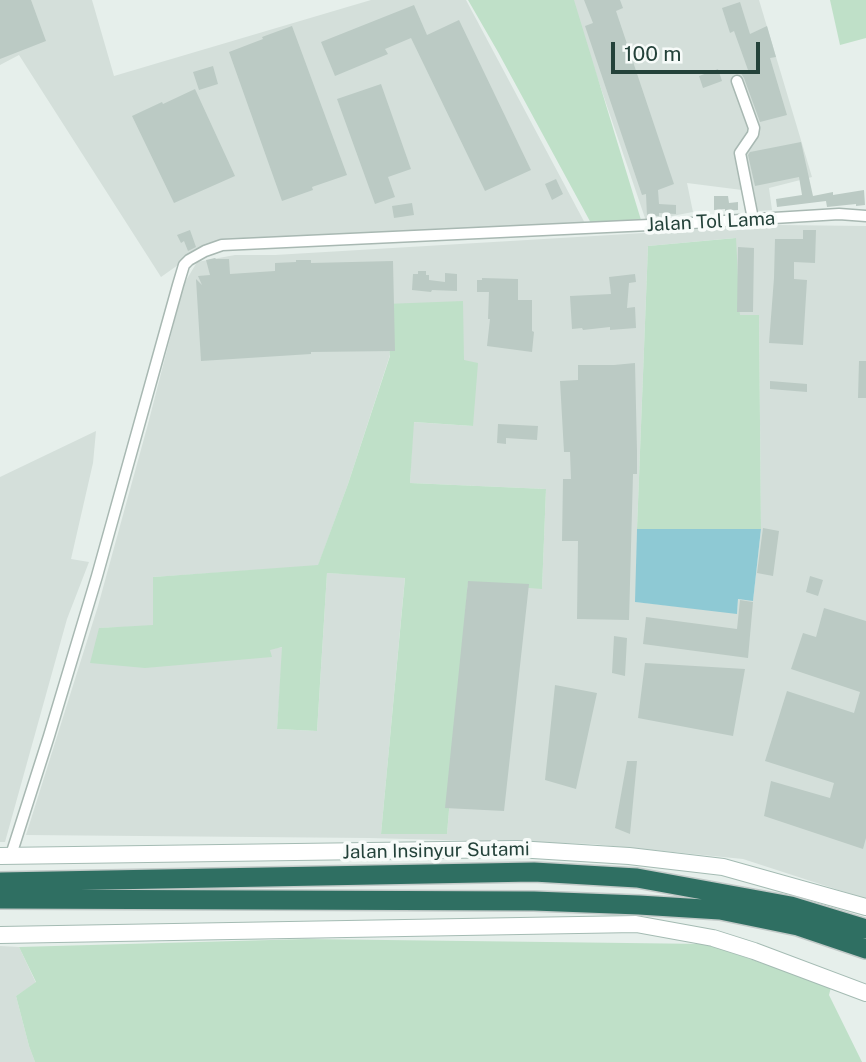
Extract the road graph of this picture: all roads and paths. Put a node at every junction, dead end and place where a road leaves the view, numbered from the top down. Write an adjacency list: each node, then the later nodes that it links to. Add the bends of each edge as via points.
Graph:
1 (737, 81): 3 (street, via 754,128 740,153)
2 (866, 216): 3 (street, Jalan Tol Lama)
3 (753, 219): 4 (street, Jalan Tol Lama, via 222,245 189,260 49,736)
4 (5, 855): 7 (street, via 517,849 723,867)
5 (0, 882): 8 (highway, Jalan Insinyur Sutami, via 534,872 637,878 791,906)
6 (0, 899): 10 (highway, via 639,905 720,910 798,926)
7 (866, 908)
8 (866, 929)
9 (0, 935): 11 (street, via 636,924 713,938)
10 (866, 949)
11 (866, 993)

